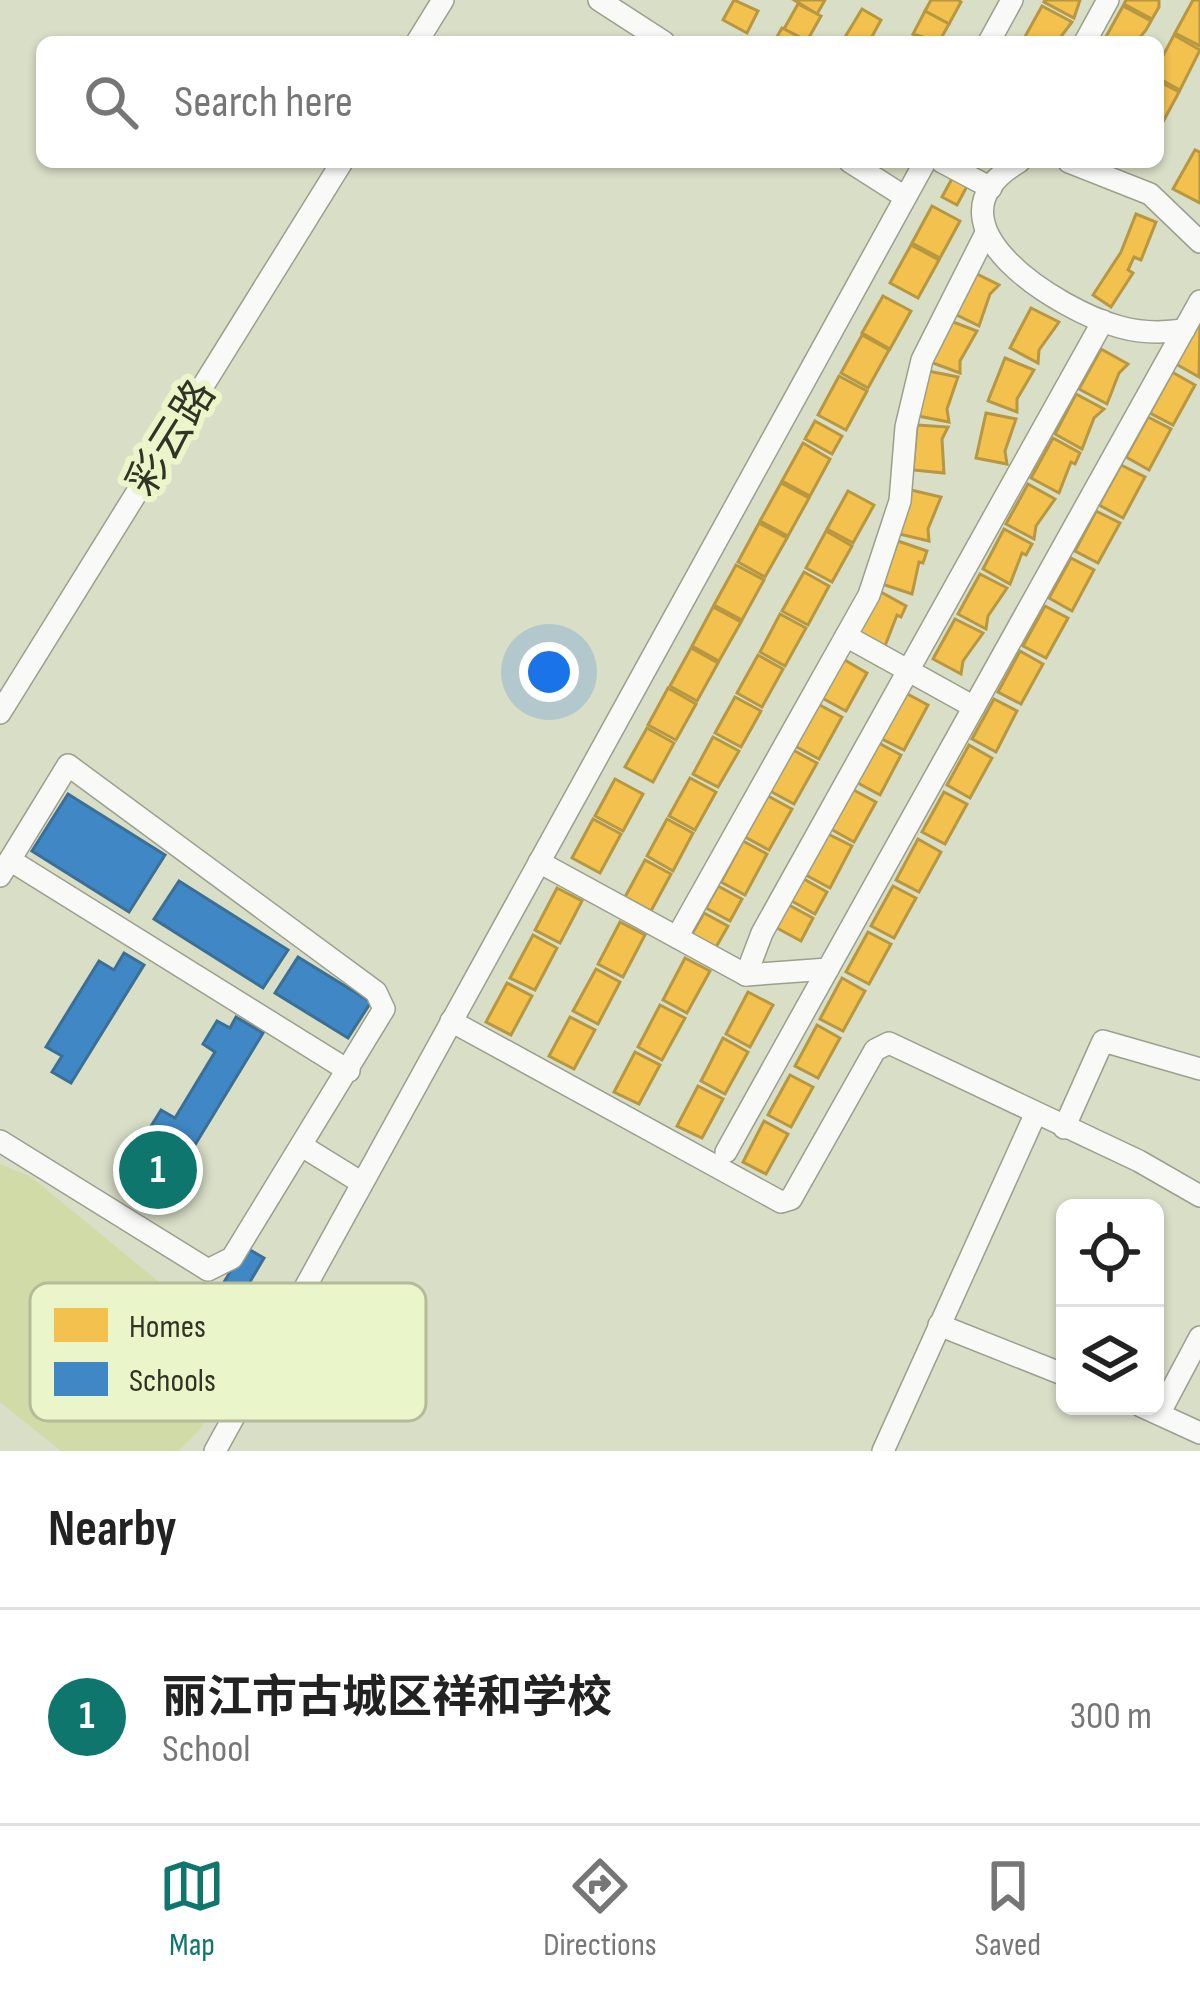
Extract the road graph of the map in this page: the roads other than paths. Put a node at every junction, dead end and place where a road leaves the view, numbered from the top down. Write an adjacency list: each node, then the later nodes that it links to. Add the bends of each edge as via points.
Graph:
1 (443, 0): 5 (street)
2 (599, 0): 6 (street)
3 (1012, 0): 7 (street)
4 (1108, 0): 8 (street)
5 (421, 36)
6 (655, 36)
7 (992, 36)
8 (1087, 36)
9 (338, 168): 25 (street, 彩云路)
10 (859, 168): 16 (street)
11 (922, 168): 16 (street)
12 (953, 168): 15 (street)
13 (1013, 168): 15 (street)
14 (1084, 168): 18 (street, via 1150,194)
15 (991, 188): 17 (street)
16 (905, 197): 26 (street)
17 (985, 235): 20 (street, via 1037,286); 22 (street, via 922,360 894,526)
18 (1200, 242)
19 (1200, 301): 21 (street)
20 (1103, 321): 21 (street, via 1143,332); 23 (street)
21 (1184, 329): 24 (street)
22 (846, 636): 23 (street); 28 (street)
23 (908, 670): 24 (street); 30 (street)
24 (974, 707): 29 (street)
25 (0, 713)
26 (539, 862): 28 (street); 31 (street)
27 (5, 868): 33 (street); 33 (street, via 68,765 376,992 384,1014)
28 (677, 938): 30 (street)
29 (828, 969): 30 (street); 38 (street)
30 (746, 975)
31 (451, 1021): 34 (street, via 781,1202 791,1199 883,1045 901,1046); 39 (street)
32 (1200, 1069): 35 (street, via 1103,1041)
33 (349, 1071): 37 (street)
34 (1035, 1115): 35 (street); 42 (street)
35 (1064, 1128): 40 (street)
36 (0, 1141): 37 (street, via 214,1270 232,1258)
37 (302, 1145): 39 (street)
38 (726, 1152)
39 (362, 1184): 41 (street)
40 (1200, 1196)
41 (307, 1283)
42 (939, 1324): 44 (street); 50 (street)
43 (1200, 1337): 45 (street)
44 (1056, 1371)
45 (1164, 1390)
46 (1161, 1415): 48 (street)
47 (231, 1421): 49 (street)
48 (1200, 1433)
49 (214, 1451)
50 (883, 1451)

